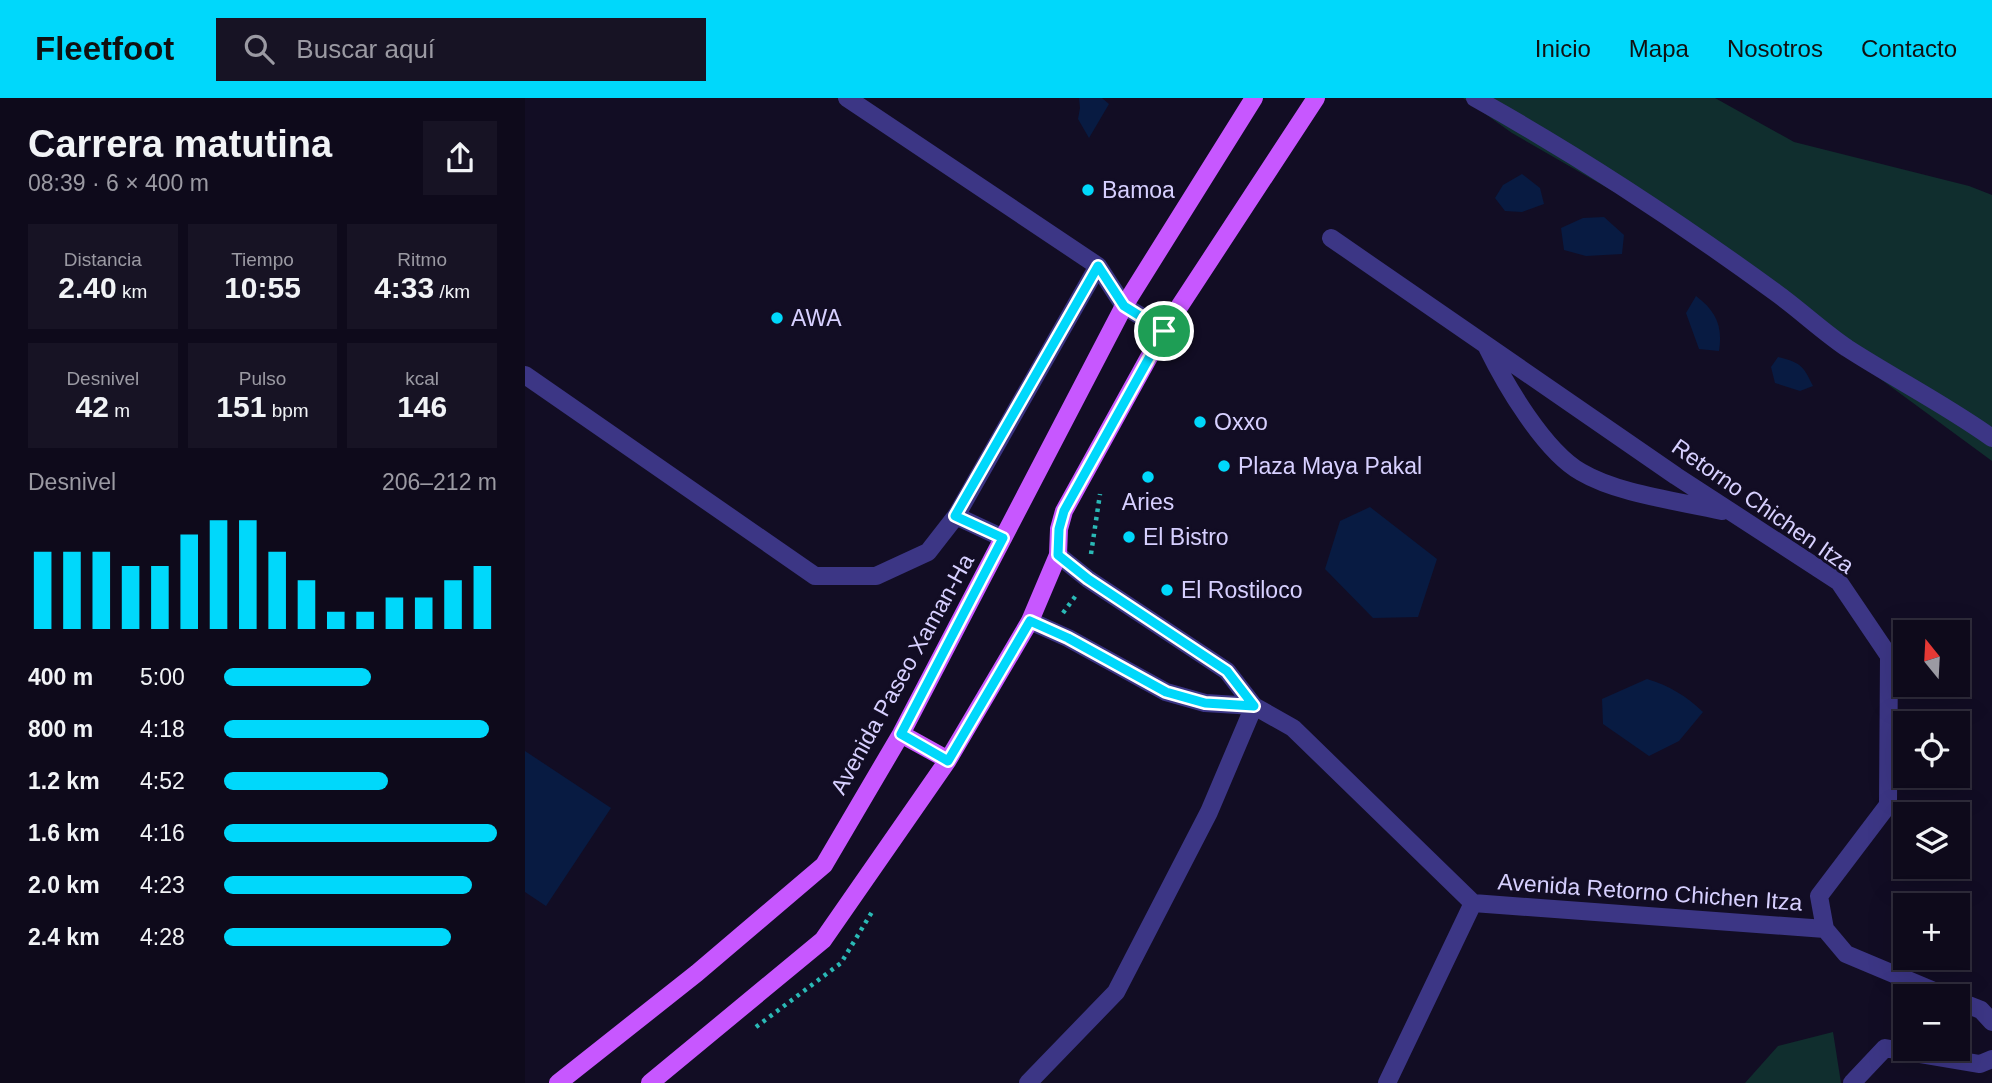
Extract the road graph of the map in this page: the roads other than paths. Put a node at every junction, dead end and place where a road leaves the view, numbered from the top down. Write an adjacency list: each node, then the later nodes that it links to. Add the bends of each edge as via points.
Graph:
1 (847, 98): 6 (street)
2 (1254, 98): 7 (main road, Avenida Paseo Xaman-Ha)
3 (1316, 98): 8 (main road)
4 (1475, 98): 11 (street, via 1647,204 1846,347 1954,410)
5 (1331, 238): 9 (street, Retorno Chichen Itza)
6 (1098, 266): 7 (street); 13 (street)
7 (1124, 306): 8 (street); 14 (main road, Avenida Paseo Xaman-Ha)
8 (1164, 331): 15 (main road, via 1064,511)
9 (1486, 345): 12 (street, Retorno Chichen Itza); 12 (street, via 1504,382 1552,448 1579,472 1614,486)
10 (525, 375): 13 (street, via 815,576 876,576 928,552)
11 (1992, 438)
12 (1732, 513): 21 (street, Retorno Chichen Itza, via 1839,582 1889,656 1888,805 1819,896)
13 (955, 516): 14 (street)
14 (1003, 538): 18 (main road, Avenida Paseo Xaman-Ha)
15 (1058, 555): 16 (main road); 17 (street, Avenida Retorno Chichen Itza, via 1227,671)
16 (1030, 621): 17 (street, Avenida Retorno Chichen Itza, via 1166,692 1205,703); 19 (main road)
17 (1254, 706): 20 (street, Avenida Retorno Chichen Itza, via 1293,728); 28 (street, via 1209,812 1116,992)
18 (901, 734): 19 (main road); 26 (main road, Avenida Paseo Xaman-Ha, via 824,865)
19 (948, 761): 27 (main road, via 823,940)
20 (1473, 904): 21 (street, Avenida Retorno Chichen Itza); 29 (street)
21 (1825, 929): 22 (street, via 1846,954)
22 (1918, 984)
23 (1970, 1006): 24 (street)
24 (1992, 1022)
25 (1992, 1059): 30 (street, via 1980,1064 1885,1048)
26 (558, 1083)
27 (650, 1083)
28 (1028, 1083)
29 (1387, 1083)
30 (1852, 1083)

